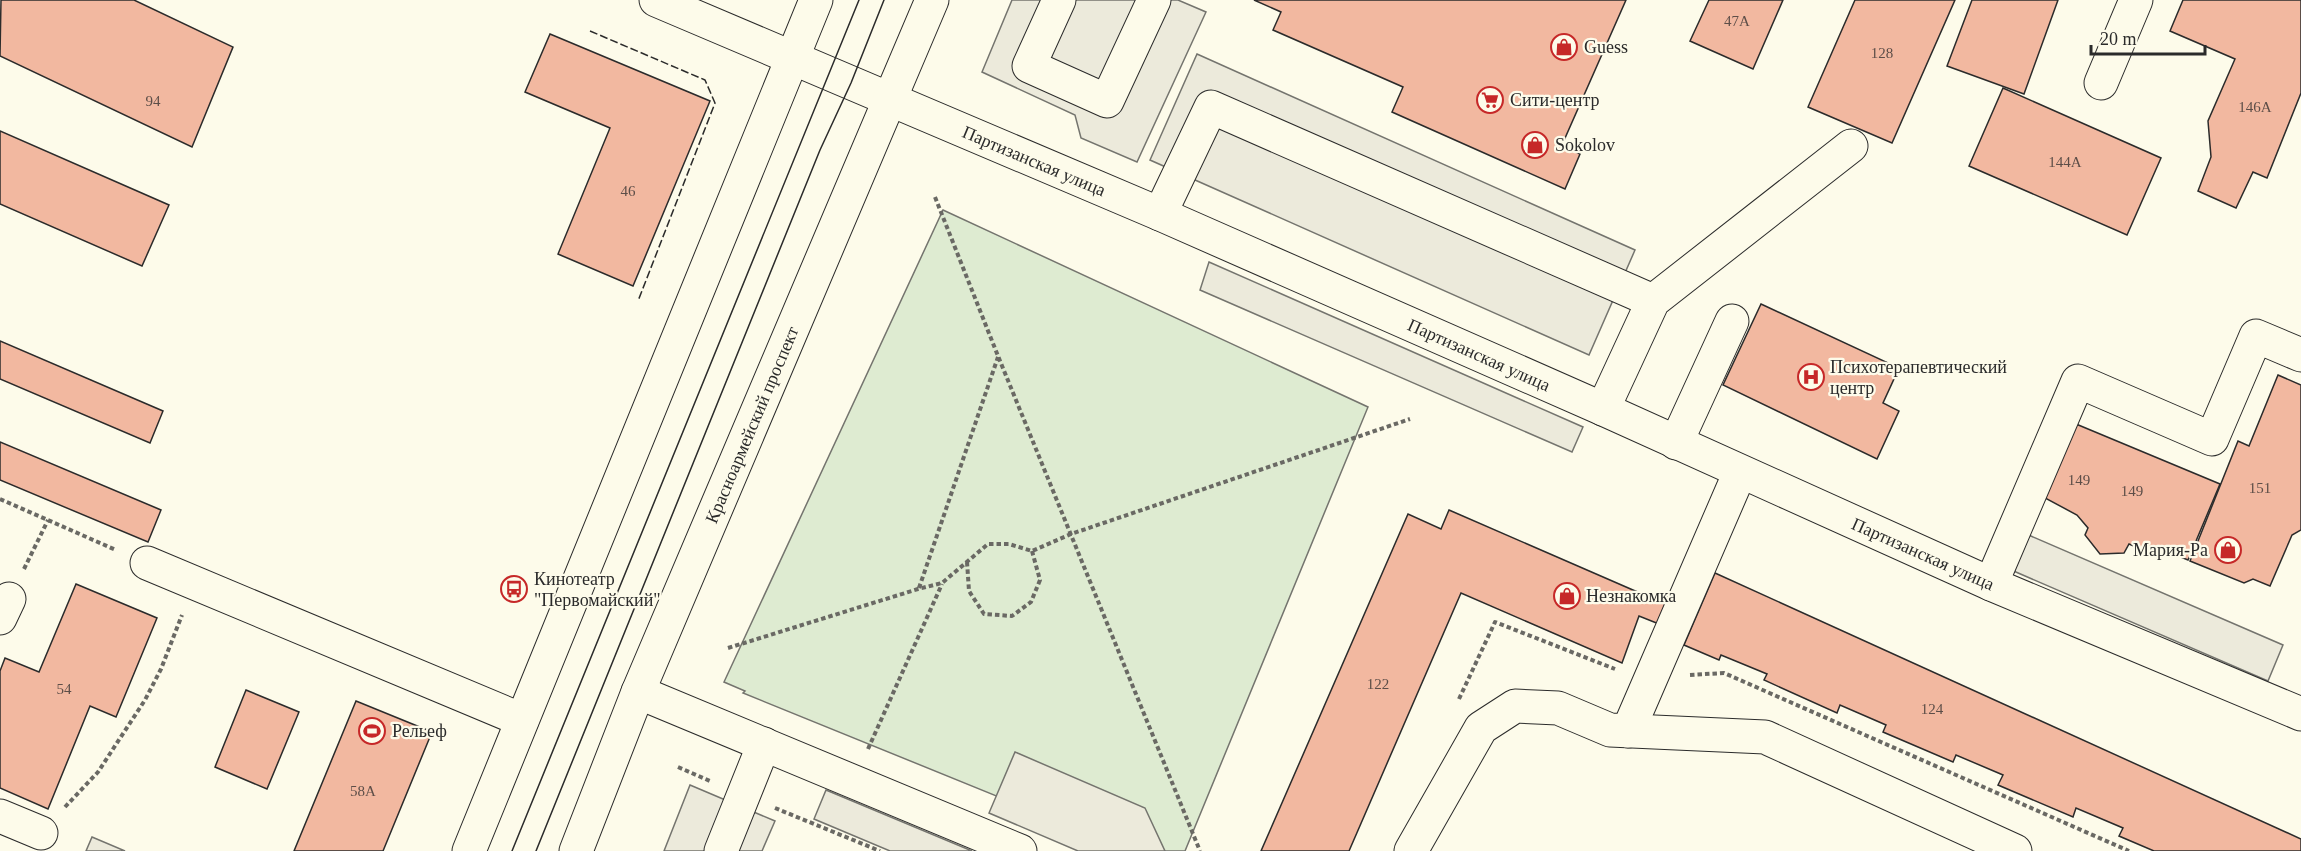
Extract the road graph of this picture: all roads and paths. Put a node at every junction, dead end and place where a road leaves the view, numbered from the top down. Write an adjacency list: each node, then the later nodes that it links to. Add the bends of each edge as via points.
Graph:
1 (656, 0): 7 (main road, Партизанская улица)
2 (816, 0): 7 (main road)
3 (932, 0): 9 (main road, Красноармейский проспект)
4 (1059, 0): 5 (main road, via 1029,66 1107,101)
5 (1154, 0)
6 (2136, 0): 8 (main road)
7 (793, 57): 9 (main road, Партизанская улица); 35 (main road)
8 (2101, 83)
9 (891, 100): 12 (main road, Партизанская улица); 33 (main road, Красноармейский проспект)
10 (1851, 146): 13 (main road)
11 (935, 197): 16 (path)
12 (1161, 214): 13 (main road, via 1211,107); 17 (main road, Партизанская улица)
13 (1653, 301): 17 (main road)
14 (1732, 321): 19 (main road)
15 (2301, 355): 29 (main road, via 2256,336 2212,439 2078,381)
16 (998, 356): 23 (path); 30 (path)
17 (1603, 409): 19 (main road, Партизанская улица)
18 (1410, 419): 23 (path)
19 (1676, 443): 20 (main road, Партизанская улица)
20 (1740, 472): 29 (main road, Партизанская улица); 36 (main road)
21 (0, 499): 22 (path)
22 (48, 520): 26 (path); 31 (path)
23 (1071, 534): 24 (path); 45 (path)
24 (1032, 551): 25 (path, via 1010,544 988,544); 25 (path, via 1040,580 1031,602 1012,616 984,614 969,591)
25 (967, 562): 27 (path)
26 (147, 563): 28 (main road)
27 (942, 583): 30 (path); 38 (path)
28 (194, 584): 35 (main road); 40 (path, via 145,699 98,772)
29 (1991, 584): 34 (main road, Партизанская улица)
30 (918, 589): 32 (path)
31 (5, 609)
32 (728, 648)
33 (638, 693): 37 (main road); 42 (main road, Красноармейский проспект)
34 (2299, 707)
35 (522, 720): 41 (main road)
36 (1628, 730): 46 (main road, via 1610,730 1558,708 1515,706 1481,728); 47 (main road, via 1765,736)
37 (764, 744): 38 (main road); 43 (main road)
38 (853, 781): 44 (main road)
39 (0, 816): 40 (main road)
40 (41, 833)
41 (469, 851)
42 (576, 851)
43 (721, 851)
44 (1020, 851)
45 (1200, 851)
46 (1411, 851)
47 (2015, 851)

